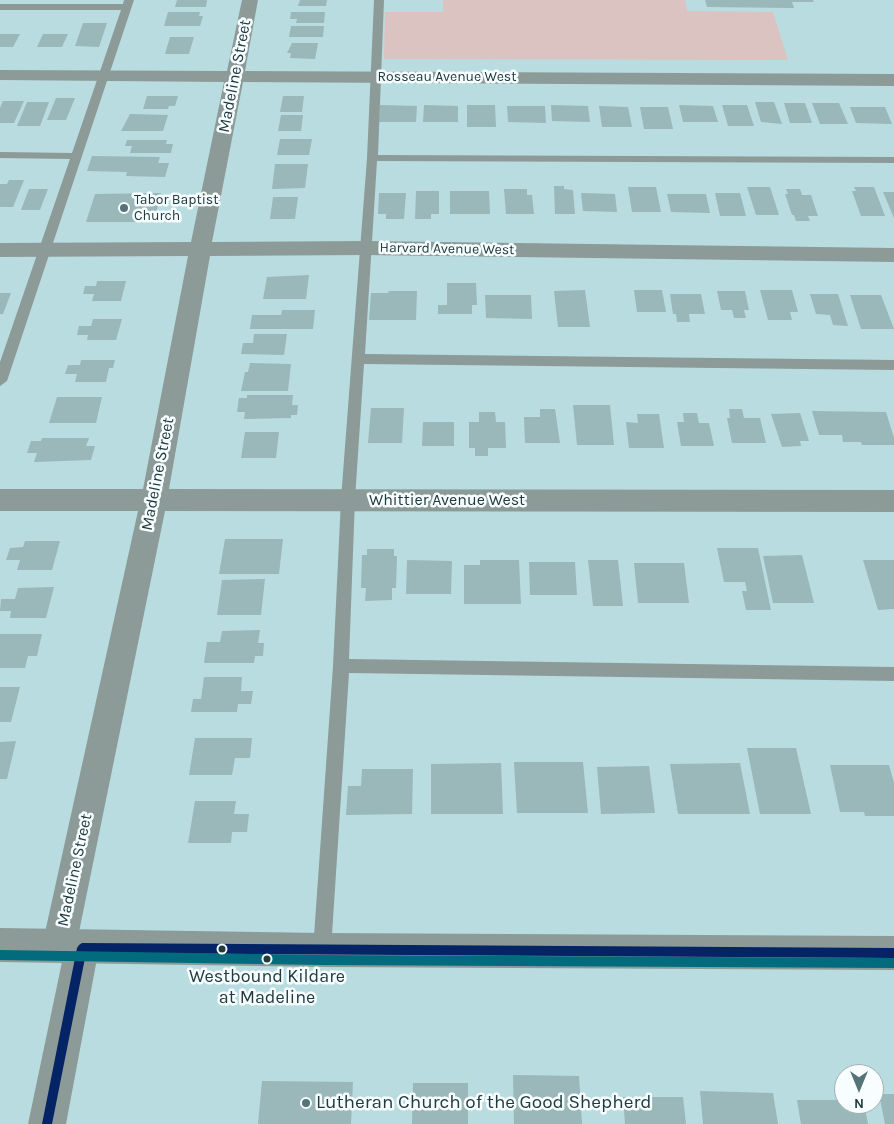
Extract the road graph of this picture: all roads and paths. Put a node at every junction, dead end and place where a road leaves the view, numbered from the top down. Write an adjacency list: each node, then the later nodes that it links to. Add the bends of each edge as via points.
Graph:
1 (250, 0): 7 (street, Madeline Street)
2 (378, 0): 8 (lane)
3 (128, 4): 4 (lane); 6 (lane)
4 (0, 7)
5 (0, 75): 6 (street, Rosseau Avenue West)
6 (103, 75): 7 (street, Rosseau Avenue West); 11 (lane)
7 (235, 76): 8 (street, Rosseau Avenue West); 17 (street, Madeline Street)
8 (375, 77): 9 (street, Rosseau Avenue West); 12 (lane)
9 (894, 80)
10 (0, 155): 11 (lane)
11 (77, 156): 16 (lane)
12 (372, 158): 13 (lane); 14 (lane)
13 (894, 160)
14 (365, 248): 17 (street, Harvard Avenue West); 18 (street, Harvard Avenue West); 20 (lane)
15 (0, 250): 16 (street, Harvard Avenue West)
16 (44, 250): 17 (street, Harvard Avenue West); 19 (lane)
17 (200, 250): 25 (street, Madeline Street)
18 (894, 255)
19 (4, 357): 22 (lane)
20 (359, 359): 21 (lane); 23 (lane)
21 (894, 365)
22 (0, 381)
23 (348, 499): 25 (street, Whittier Avenue West); 26 (street, Whittier Avenue West); 27 (lane)
24 (0, 500): 25 (street, Whittier Avenue West)
25 (154, 500): 30 (street, Madeline Street)
26 (894, 502)
27 (341, 666): 28 (lane); 31 (lane)
28 (894, 674)
29 (0, 945): 30 (street)
30 (71, 947): 31 (street); 33 (street, Madeline Street)
31 (322, 950): 32 (street)
32 (894, 953)
33 (46, 1124)

